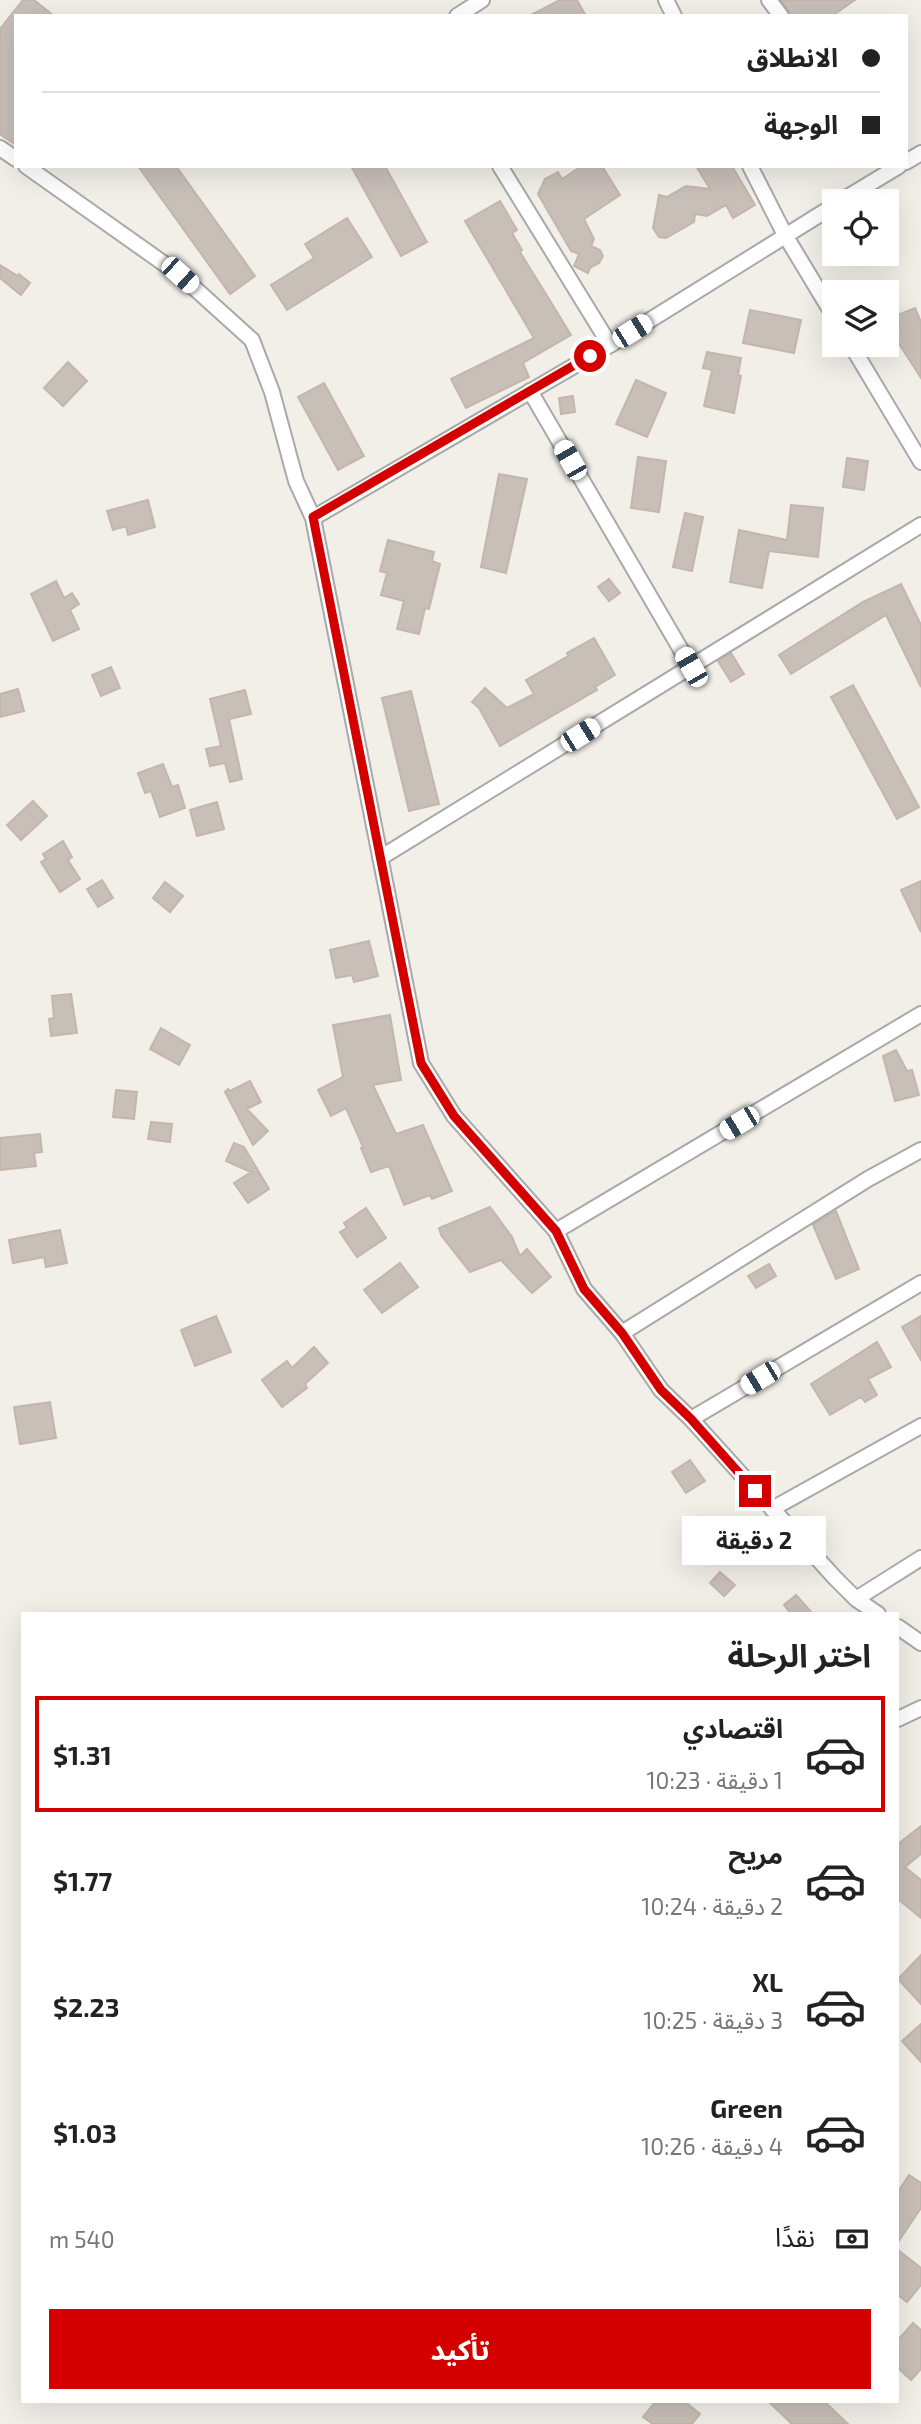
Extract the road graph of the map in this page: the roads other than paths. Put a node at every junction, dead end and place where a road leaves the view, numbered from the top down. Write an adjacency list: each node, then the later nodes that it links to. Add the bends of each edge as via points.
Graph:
1 (482, 0): 2 (street)
2 (460, 14)
3 (29, 168): 15 (street, via 180,275 252,340 272,392 296,481)
4 (500, 168): 11 (street)
5 (751, 168): 9 (street)
6 (896, 168): 7 (street)
7 (861, 189)
8 (822, 213): 9 (street)
9 (785, 235): 10 (street); 11 (street)
10 (822, 296)
11 (610, 345): 13 (street)
12 (858, 357): 14 (street)
13 (530, 391): 15 (street); 17 (street)
14 (921, 461)
15 (313, 517): 18 (street)
16 (921, 525): 17 (street)
17 (691, 667): 18 (street)
18 (380, 859): 21 (street, via 421,1063 454,1116)
19 (921, 1014): 21 (street)
20 (921, 1150): 23 (street)
21 (556, 1231): 23 (street, via 584,1289)
22 (921, 1283): 24 (street)
23 (622, 1333): 24 (street, via 661,1390)
24 (691, 1419): 26 (street)
25 (921, 1426): 26 (street)
26 (772, 1509): 28 (street)
27 (921, 1558): 28 (street)
28 (856, 1599): 29 (street)
29 (875, 1612)
30 (899, 1628): 31 (street)
31 (921, 1643)
32 (921, 1708): 33 (street)
33 (899, 1719)

